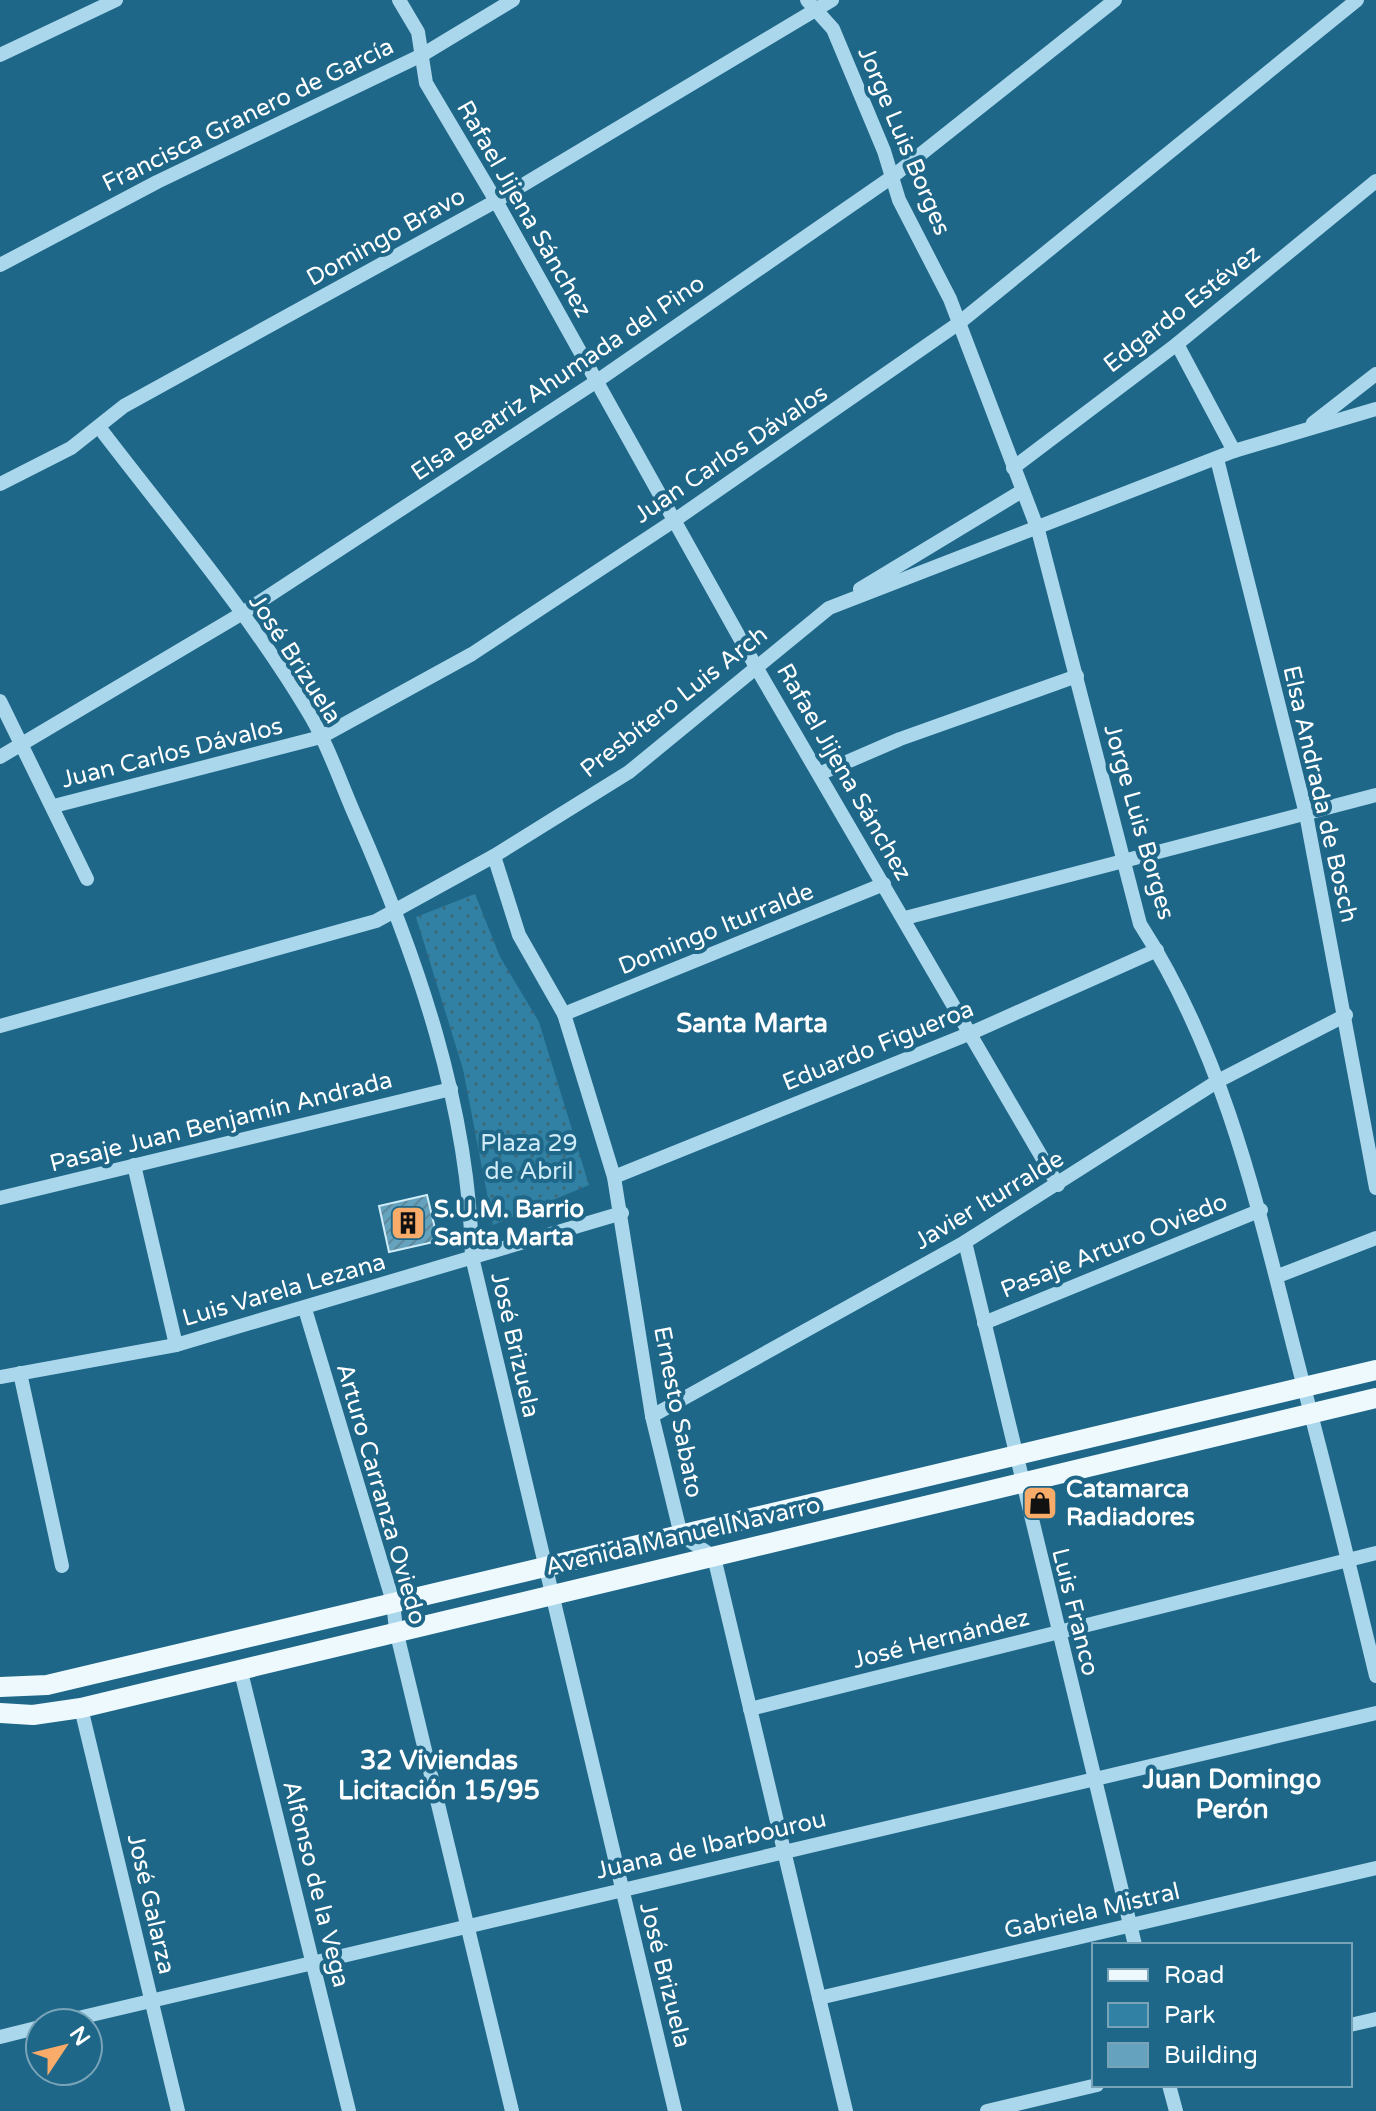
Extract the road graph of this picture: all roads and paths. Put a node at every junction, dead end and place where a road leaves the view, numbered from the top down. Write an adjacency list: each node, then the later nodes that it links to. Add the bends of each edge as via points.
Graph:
1 (116, 0): 8 (street)
2 (399, 0): 9 (street, Rafael Jijena Sánchez, via 418,32)
3 (513, 0): 9 (street, Francisca Granero de García)
4 (832, 0): 7 (street, Domingo Bravo)
5 (1115, 0): 10 (street, Elsa Beatriz Ahumada del Pino)
6 (1357, 0): 14 (street, Juan Carlos Dávalos)
7 (812, 5): 10 (street, Jorge Luis Borges, via 833,29); 12 (street, Domingo Bravo)
8 (0, 55)
9 (422, 55): 12 (street, Rafael Jijena Sánchez, via 426,83); 13 (street, Francisca Granero de García, via 157,182)
10 (892, 177): 14 (street, Jorge Luis Borges); 17 (street, Elsa Beatriz Ahumada del Pino)
11 (1376, 181): 15 (street, Edgardo Estévez)
12 (496, 201): 17 (street, Rafael Jijena Sánchez); 19 (street, Domingo Bravo, via 124,406)
13 (0, 265)
14 (959, 323): 23 (street, Jorge Luis Borges); 26 (street, Juan Carlos Dávalos)
15 (1177, 344): 21 (street); 23 (street, Edgardo Estévez)
16 (1376, 374): 20 (street)
17 (597, 381): 26 (street, Rafael Jijena Sánchez); 29 (street, Elsa Beatriz Ahumada del Pino)
18 (1376, 409): 20 (street, Presbítero Luis Arch)
19 (99, 427): 24 (street, Domingo Bravo, via 71,448); 29 (street, José Brizuela)
20 (1306, 428): 21 (street, Presbítero Luis Arch)
21 (1234, 451): 22 (street, Presbítero Luis Arch)
22 (1217, 459): 27 (street, Presbítero Luis Arch); 39 (street, Elsa Andrada de Bosch)
23 (1013, 468): 25 (street, Jorge Luis Borges)
24 (0, 484)
25 (1022, 491): 27 (street, Jorge Luis Borges); 28 (street)
26 (675, 520): 30 (street, Rafael Jijena Sánchez); 33 (street, Juan Carlos Dávalos, via 472,654)
27 (1038, 530): 28 (street, Presbítero Luis Arch); 31 (street, Jorge Luis Borges)
28 (829, 608): 30 (street, Presbítero Luis Arch)
29 (241, 614): 33 (street, José Brizuela); 34 (street, Elsa Beatriz Ahumada del Pino)
30 (756, 667): 36 (street, Rafael Jijena Sánchez); 40 (street, Presbítero Luis Arch, via 629,772)
31 (1077, 676): 36 (street); 41 (street, Jorge Luis Borges)
32 (0, 701): 34 (street)
33 (321, 737): 38 (street, Juan Carlos Dávalos); 44 (street, José Brizuela)
34 (22, 744): 35 (street, Elsa Beatriz Ahumada del Pino); 38 (street)
35 (0, 757)
36 (819, 774): 43 (street, Rafael Jijena Sánchez)
37 (1376, 795): 39 (street)
38 (54, 806): 42 (street)
39 (1306, 814): 41 (street); 48 (street, Elsa Andrada de Bosch)
40 (494, 856): 44 (street, Presbítero Luis Arch); 47 (street, Ernesto Sabato, via 519,935)
41 (1124, 863): 45 (street); 46 (street, Jorge Luis Borges, via 1140,924)
42 (87, 879)
43 (884, 884): 45 (street, Rafael Jijena Sánchez); 47 (street, Domingo Iturralde)
44 (397, 911): 49 (street, Presbítero Luis Arch); 52 (street, José Brizuela)
45 (905, 918): 50 (street, Rafael Jijena Sánchez)
46 (1157, 950): 50 (street, Eduardo Figueroa); 51 (street, Jorge Luis Borges)
47 (564, 1014): 54 (street, Ernesto Sabato)
48 (1346, 1015): 51 (street, Javier Iturralde); 56 (street, Elsa Andrada de Bosch)
49 (0, 1026)
50 (971, 1033): 54 (street, Eduardo Figueroa); 55 (street, Rafael Jijena Sánchez)
51 (1218, 1081): 55 (street, Javier Iturralde); 58 (street, Jorge Luis Borges)
52 (451, 1089): 53 (street, Pasaje Juan Benjamín Andrada); 62 (street, José Brizuela, via 471,1211)
53 (134, 1165): 57 (street, Pasaje Juan Benjamín Andrada); 66 (street)
54 (614, 1177): 59 (street, Ernesto Sabato)
55 (1058, 1185): 61 (street, Javier Iturralde)
56 (1376, 1188)
57 (0, 1198)
58 (1261, 1210): 63 (street, Jorge Luis Borges); 65 (street, Pasaje Arturo Oviedo)
59 (622, 1213): 62 (street, Luis Varela Lezana); 73 (street, Ernesto Sabato)
60 (1376, 1238): 63 (street)
61 (965, 1242): 65 (street, Luis Franco); 73 (street, Javier Iturralde)
62 (472, 1257): 64 (street, Luis Varela Lezana); 81 (street, José Brizuela)
63 (1278, 1276): 70 (street, Jorge Luis Borges)
64 (305, 1309): 66 (street, Luis Varela Lezana); 83 (street, Arturo Carranza Oviedo)
65 (984, 1323): 74 (street, Luis Franco)
66 (176, 1345): 68 (street, Luis Varela Lezana)
67 (1376, 1370): 70 (main road, Avenida Manuel Navarro)
68 (20, 1373): 69 (street, Luis Varela Lezana); 80 (street)
69 (0, 1377)
70 (1304, 1388): 72 (street, Jorge Luis Borges); 74 (main road, Avenida Manuel Navarro)
71 (1376, 1398): 72 (main road, Avenida Manuel Navarro)
72 (1313, 1414): 75 (main road, Avenida Manuel Navarro); 79 (street, Jorge Luis Borges)
73 (652, 1416): 76 (street, Ernesto Sabato)
74 (1014, 1454): 75 (street, Luis Franco); 76 (main road, Avenida Manuel Navarro)
75 (1021, 1483): 78 (main road, Avenida Manuel Navarro); 85 (street, Luis Franco)
76 (681, 1535): 78 (street, Ernesto Sabato); 81 (main road, Avenida Manuel Navarro)
77 (1376, 1553): 79 (street, José Hernández)
78 (714, 1557): 82 (main road, Avenida Manuel Navarro); 90 (street)
79 (1348, 1560): 85 (street, José Hernández); 87 (street, Jorge Luis Borges)
80 (62, 1566)
81 (545, 1566): 82 (street, José Brizuela); 83 (main road, Avenida Manuel Navarro)
82 (550, 1593): 84 (main road, Avenida Manuel Navarro); 96 (street, José Brizuela)
83 (393, 1602): 84 (street, Arturo Carranza Oviedo); 88 (main road, Avenida Manuel Navarro, via 47,1685)
84 (396, 1630): 86 (main road, Avenida Manuel Navarro); 97 (street, Arturo Carranza Oviedo)
85 (1058, 1633): 90 (street, José Hernández); 93 (street, Luis Franco)
86 (240, 1668): 89 (main road, Avenida Manuel Navarro); 100 (street, Alfonso de la Vega)
87 (1376, 1676)
88 (0, 1687)
89 (81, 1708): 91 (main road, Avenida Manuel Navarro, via 33,1715); 102 (street, José Galarza)
90 (750, 1709): 94 (street)
91 (0, 1713)
92 (1376, 1713): 93 (street, Juana de Ibarbourou)
93 (1094, 1779): 94 (street, Juana de Ibarbourou); 98 (street, Luis Franco)
94 (784, 1851): 96 (street, Juana de Ibarbourou); 101 (street)
95 (1376, 1868): 98 (street, Gabriela Mistral)
96 (621, 1888): 97 (street, Juana de Ibarbourou); 113 (street, José Brizuela)
97 (467, 1925): 100 (street, Juana de Ibarbourou); 112 (street, Arturo Carranza Oviedo)
98 (1130, 1925): 99 (street, Luis Franco); 101 (street, Gabriela Mistral)
99 (1134, 1943)
100 (312, 1961): 102 (street, Juana de Ibarbourou); 111 (street, Alfonso de la Vega)
101 (819, 1998): 114 (street)
102 (151, 2000): 103 (street, Juana de Ibarbourou); 110 (street, José Galarza)
103 (104, 2012)
104 (1376, 2019): 105 (street)
105 (1352, 2025)
106 (24, 2031): 107 (street)
107 (0, 2037)
108 (1092, 2086): 115 (street)
109 (1170, 2087): 116 (street)
110 (178, 2111)
111 (349, 2111)
112 (512, 2111)
113 (675, 2111)
114 (846, 2111)
115 (987, 2111)
116 (1176, 2111)

